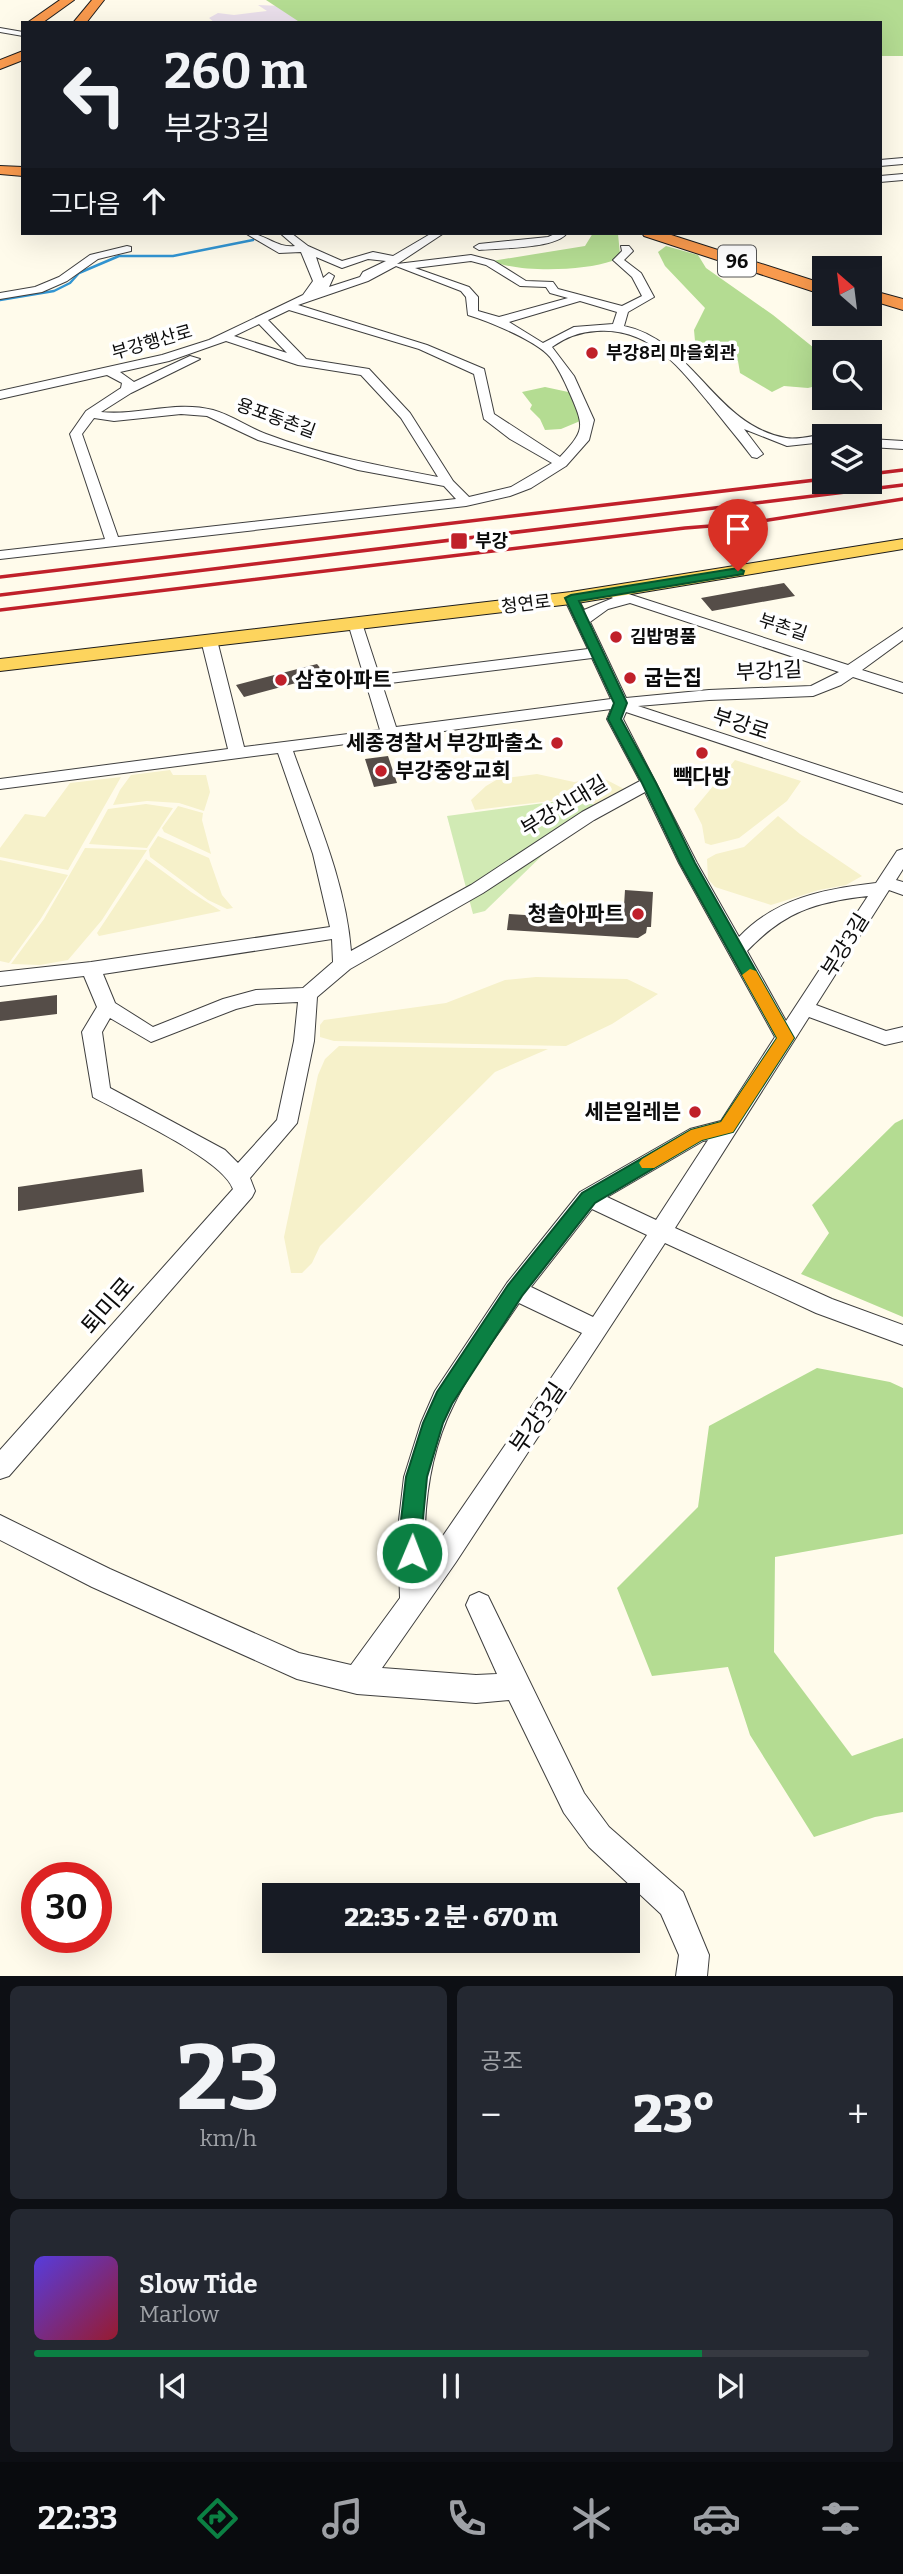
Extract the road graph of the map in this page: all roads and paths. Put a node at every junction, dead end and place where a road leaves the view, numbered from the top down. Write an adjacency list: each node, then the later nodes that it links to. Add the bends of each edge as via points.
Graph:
1 (68, 0): 5 (highway)
2 (89, 0): 6 (highway)
3 (98, 0): 7 (highway)
4 (105, 0): 8 (highway)
5 (36, 21)
6 (71, 21)
7 (81, 21)
8 (96, 21)
9 (0, 30): 10 (street)
10 (21, 32)
11 (21, 53): 12 (highway)
12 (0, 63)
13 (903, 161): 16 (street)
14 (0, 162): 15 (highway)
15 (21, 163)
16 (882, 163)
17 (0, 170): 18 (highway)
18 (21, 172)
19 (903, 177): 20 (street)
20 (882, 179)
21 (254, 235): 31 (street, via 283,251)
22 (288, 235): 31 (street)
23 (428, 235): 32 (street)
24 (436, 235): 36 (street)
25 (492, 235): 28 (street, via 478,242)
26 (560, 235): 28 (street)
27 (680, 235): 39 (highway, 96); 41 (highway, 96)
28 (479, 247): 34 (street)
29 (625, 248): 49 (street, via 628,251 618,260 637,275 648,297)
30 (127, 249): 42 (street, via 94,257 38,290)
31 (307, 249): 33 (street, via 336,260); 35 (street); 37 (street); 44 (street, via 318,281)
32 (372, 255): 33 (street); 36 (street, via 388,257)
33 (358, 259): 35 (street)
34 (480, 260): 36 (street); 43 (street, via 518,281 550,284 554,291)
35 (342, 265): 37 (street); 38 (street, via 362,268)
36 (396, 265): 38 (street); 44 (street, via 333,292); 52 (street, via 465,289 472,297 472,313)
37 (328, 274): 40 (street); 44 (street, via 323,288)
38 (367, 274): 40 (street)
39 (812, 277)
40 (352, 280): 44 (street)
41 (812, 285)
42 (0, 296)
43 (580, 297): 49 (street); 52 (street)
44 (306, 298): 47 (street, 부강행산로)
45 (882, 299): 46 (highway)
46 (903, 305)
47 (289, 306): 51 (street, 부강행산로); 66 (street, via 423,347 480,372 488,416)
48 (882, 308): 50 (highway)
49 (623, 310): 53 (street)
50 (903, 314)
51 (262, 320): 54 (street, 부강행산로); 56 (street)
52 (499, 321): 55 (street)
53 (618, 327): 55 (street, via 572,330); 60 (street, via 663,344)
54 (224, 337): 56 (street); 57 (street, 부강행산로); 58 (street, via 214,348)
55 (544, 348): 66 (street, via 568,376 588,419 583,440)
56 (302, 362): 67 (street, via 365,372 406,416)
57 (111, 372): 58 (street, via 128,381); 59 (street, 부강행산로)
58 (127, 390): 61 (street)
59 (0, 395)
60 (724, 412): 62 (street, via 773,438); 65 (street)
61 (90, 414): 67 (street, 용포동촌길, via 210,413 263,437 363,467); 69 (street, via 76,434)
62 (812, 440)
63 (882, 444): 64 (street)
64 (903, 445)
65 (757, 454)
66 (561, 463): 68 (street, via 517,491)
67 (448, 483): 68 (street)
68 (466, 502): 69 (street)
69 (113, 543): 71 (street)
70 (903, 544): 72 (main road, 청연로)
71 (0, 555)
72 (610, 592): 73 (main road, 청연로); 74 (street, 부촌길)
73 (571, 598): 75 (street); 76 (main road, 청연로)
74 (635, 598): 75 (street, via 599,607); 81 (street, 부촌길)
75 (582, 622): 79 (street)
76 (355, 623): 78 (main road, 청연로); 82 (street)
77 (903, 633): 81 (street, 부강1길)
78 (209, 640): 80 (main road, 청연로); 87 (street)
79 (596, 653): 82 (street); 84 (street)
80 (0, 665)
81 (851, 670): 83 (street, 부촌길); 84 (street, 부강1길, via 813,691)
82 (373, 680): 85 (street)
83 (903, 688)
84 (621, 703): 85 (street); 88 (street, via 615,719); 90 (street, 부강로, via 640,714)
85 (388, 732): 86 (street)
86 (284, 747): 87 (street); 93 (street)
87 (237, 753): 89 (street)
88 (649, 783): 94 (street); 95 (street, 부강신대길, via 588,816 477,889)
89 (0, 784)
90 (903, 799)
91 (903, 855): 92 (street, 부강3길)
92 (889, 886): 94 (street, via 822,896 791,908 764,923); 100 (street, 부강3길)
93 (342, 932): 95 (street); 96 (street)
94 (736, 951): 102 (street)
95 (342, 964): 98 (street)
96 (91, 969): 97 (street); 99 (street)
97 (0, 979)
98 (309, 995): 99 (street, via 256,997 151,1035); 104 (street, 퇴미로, via 287,1123)
99 (107, 1007): 104 (street, via 92,1032 100,1092 217,1156)
100 (805, 1008): 101 (street, via 885,1038); 102 (street, 부강3길)
101 (903, 1034)
102 (786, 1038): 103 (street, 부강3길)
103 (727, 1127): 105 (street, via 697,1135); 106 (street, 부강3길)
104 (239, 1176): 110 (street, 퇴미로, via 244,1191)
105 (588, 1198): 106 (street); 107 (street)
106 (660, 1234): 108 (street, 부강3길); 109 (street, via 824,1306)
107 (515, 1290): 108 (street); 112 (street, via 444,1398 433,1423 417,1477 411,1529)
108 (597, 1330): 112 (street, 부강3길)
109 (903, 1335)
110 (0, 1468)
111 (0, 1527): 114 (street, via 297,1666)
112 (413, 1602): 114 (street, 부강3길)
113 (479, 1605): 115 (street)
114 (357, 1680): 115 (street, via 476,1689)
115 (516, 1686): 116 (street, via 574,1802 599,1837 673,1903 694,1955)
116 (691, 1976)

